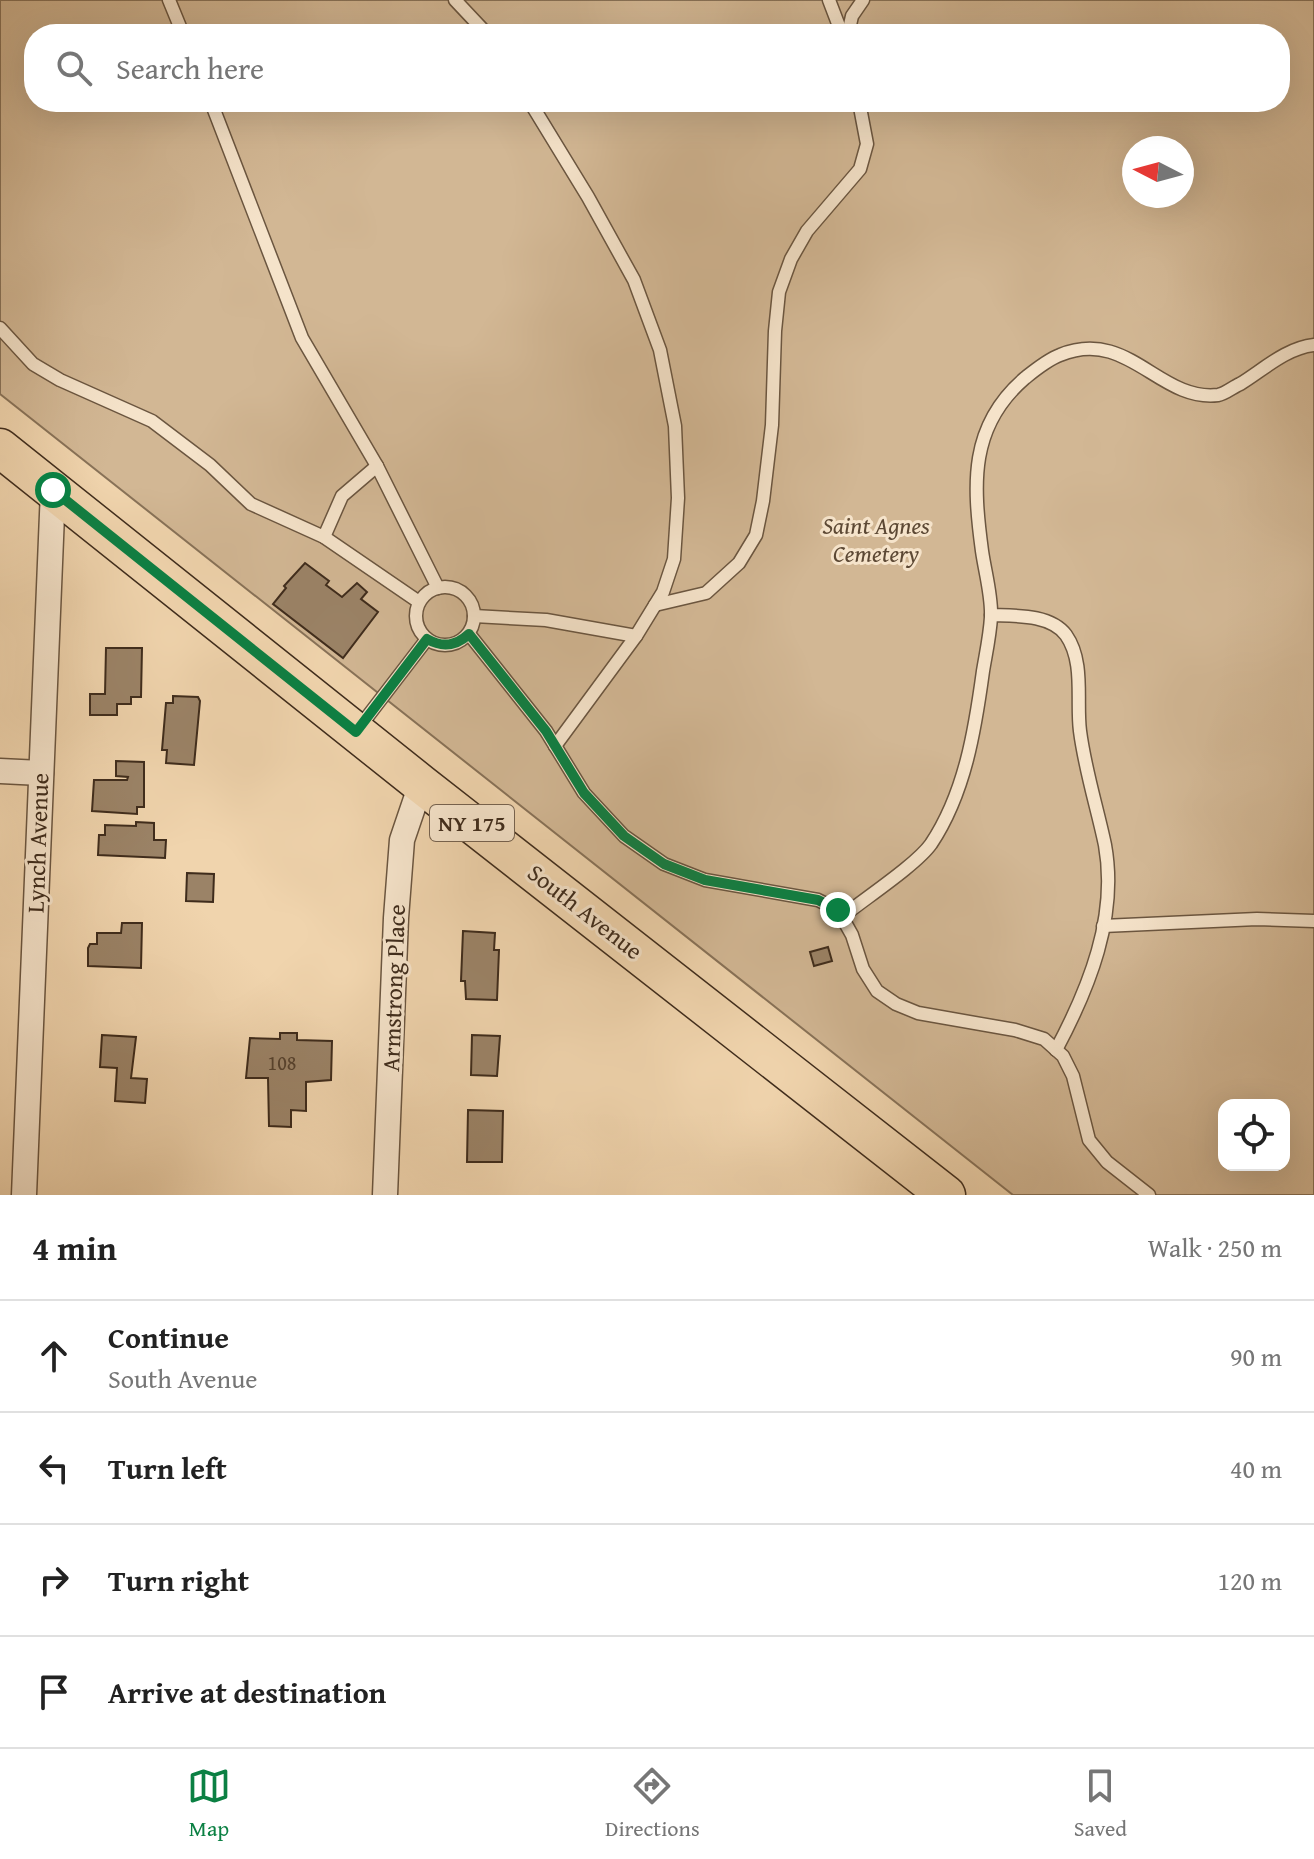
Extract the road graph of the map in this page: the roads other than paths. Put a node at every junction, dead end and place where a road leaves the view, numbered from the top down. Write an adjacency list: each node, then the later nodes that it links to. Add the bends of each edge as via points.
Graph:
1 (169, 0): 5 (lane)
2 (455, 0): 6 (lane)
3 (829, 0): 7 (lane)
4 (863, 0): 8 (lane)
5 (179, 24)
6 (478, 24)
7 (840, 24)
8 (849, 24)
9 (215, 112): 15 (lane, via 302,338)
10 (536, 112): 20 (lane, via 634,280 660,350 675,426 678,498 674,559)
11 (861, 112): 20 (lane, via 867,144 860,169 807,231 779,292 772,425 756,535 739,563 706,593)
12 (0, 328): 17 (lane, via 33,364 152,421 251,504)
13 (1314, 345): 21 (lane, via 1290,351 1220,395 1167,382 1134,360 1098,348 1061,354 1035,370 1008,393 987,425 979,452 976,485)
14 (0, 448): 16 (main road, South Avenue / NY 175)
15 (377, 466): 17 (lane, via 342,496); 18 (lane)
16 (53, 490): 26 (main road, South Avenue / NY 175); 29 (street, Lynch Avenue)
17 (324, 537): 19 (lane)
18 (438, 588): 19 (lane); 22 (lane, via 462,592)
19 (419, 602): 25 (lane, via 416,622)
20 (655, 605): 24 (lane)
21 (991, 615): 31 (lane, via 967,765 950,807 929,846); 33 (lane, via 1034,618 1054,626 1065,633 1077,660 1084,762 1105,848)
22 (474, 616): 23 (lane); 24 (lane, via 546,620)
23 (469, 634): 25 (lane, via 444,646); 27 (lane)
24 (636, 636): 27 (lane)
25 (427, 639): 26 (lane)
26 (356, 732): 30 (main road, South Avenue / NY 175)
27 (555, 746): 31 (lane, via 584,793 624,836 664,864 705,880 818,900)
28 (0, 771): 29 (street)
29 (41, 773): 35 (street, Lynch Avenue)
30 (421, 784): 36 (street, Armstrong Place, via 402,840); 37 (main road, South Avenue / NY 175)
31 (842, 917): 34 (lane, via 863,969 877,991 896,1004 918,1013 1015,1030 1044,1039)
32 (1314, 921): 33 (lane)
33 (1103, 926): 34 (lane, via 1079,1008)
34 (1056, 1050): 38 (lane, via 1073,1076 1089,1140 1107,1162)
35 (16, 1185)
36 (385, 1195)
37 (946, 1195)
38 (1149, 1195)

